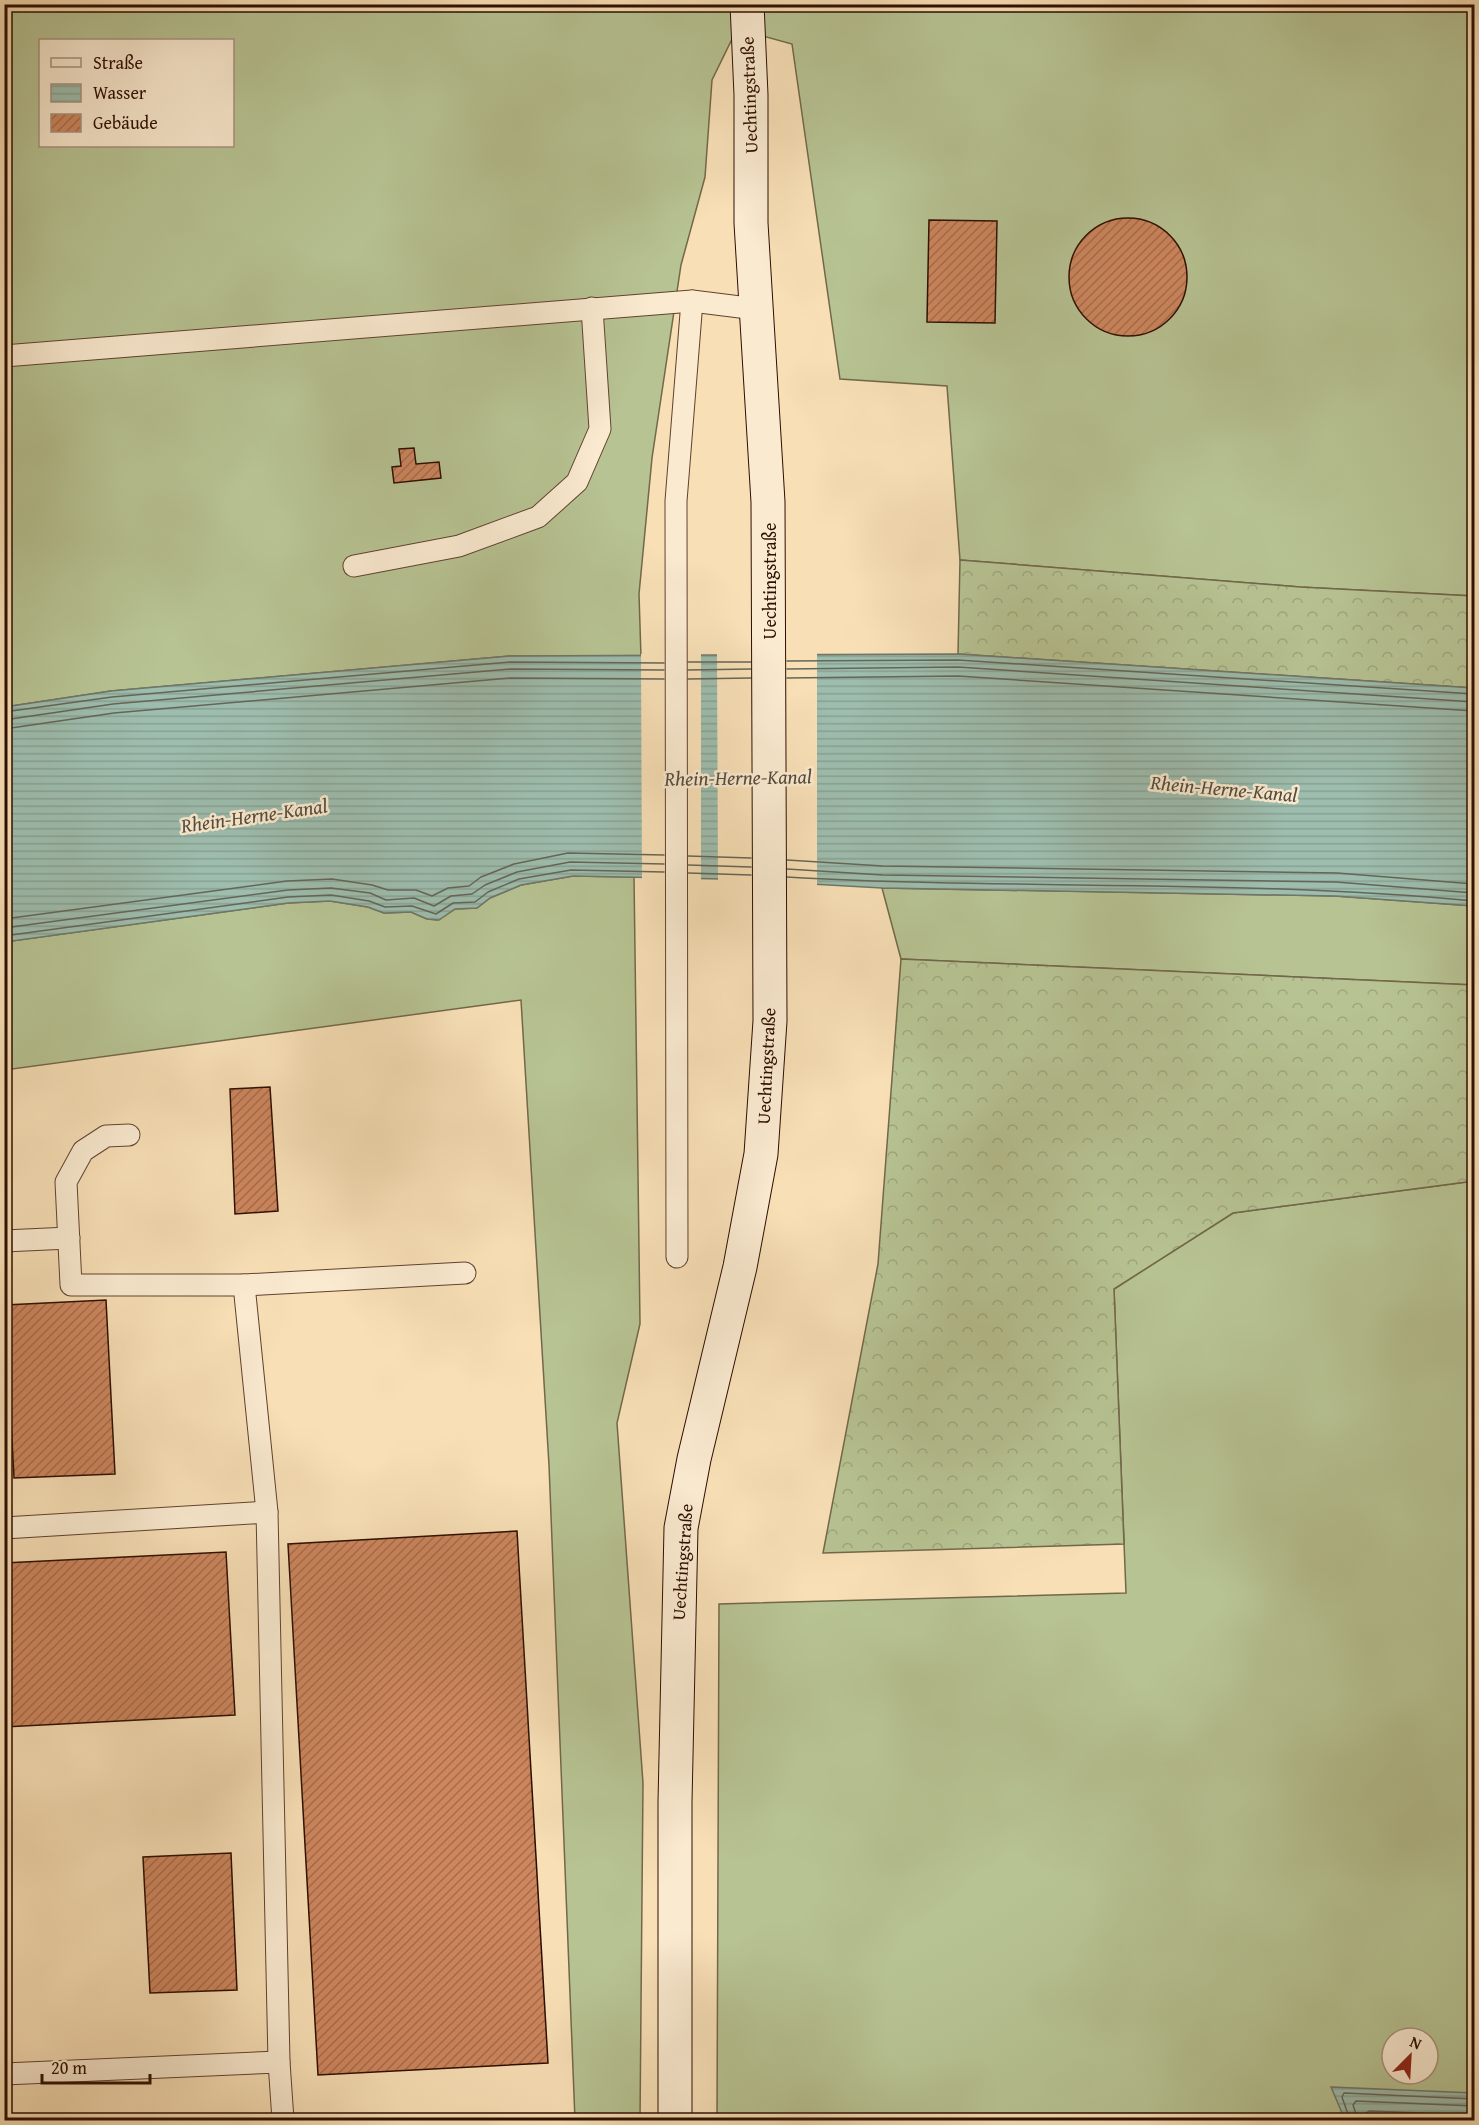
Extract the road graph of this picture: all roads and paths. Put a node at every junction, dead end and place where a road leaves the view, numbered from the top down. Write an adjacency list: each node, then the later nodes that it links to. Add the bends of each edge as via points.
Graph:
1 (747, 4): 4 (main road, Uechtingstraße)
2 (692, 301): 3 (lane); 4 (lane); 10 (lane, via 676,501)
3 (592, 308): 5 (lane); 6 (lane, via 600,429 577,482 538,517 459,546)
4 (756, 309): 18 (main road, Uechtingstraße, via 767,455 770,1022 760,1154 740,1267 681,1528 675,1802)
5 (4, 356)
6 (354, 566)
7 (129, 1135): 8 (lane, via 106,1136 83,1151 66,1182)
8 (69, 1238): 9 (lane); 12 (lane, via 71,1285)
9 (4, 1241)
10 (676, 1257)
11 (465, 1273): 12 (lane)
12 (244, 1285): 13 (lane)
13 (267, 1512): 14 (lane); 15 (lane)
14 (4, 1528)
15 (279, 2062): 16 (lane); 17 (lane)
16 (4, 2074)
17 (282, 2121)
18 (675, 2121)

